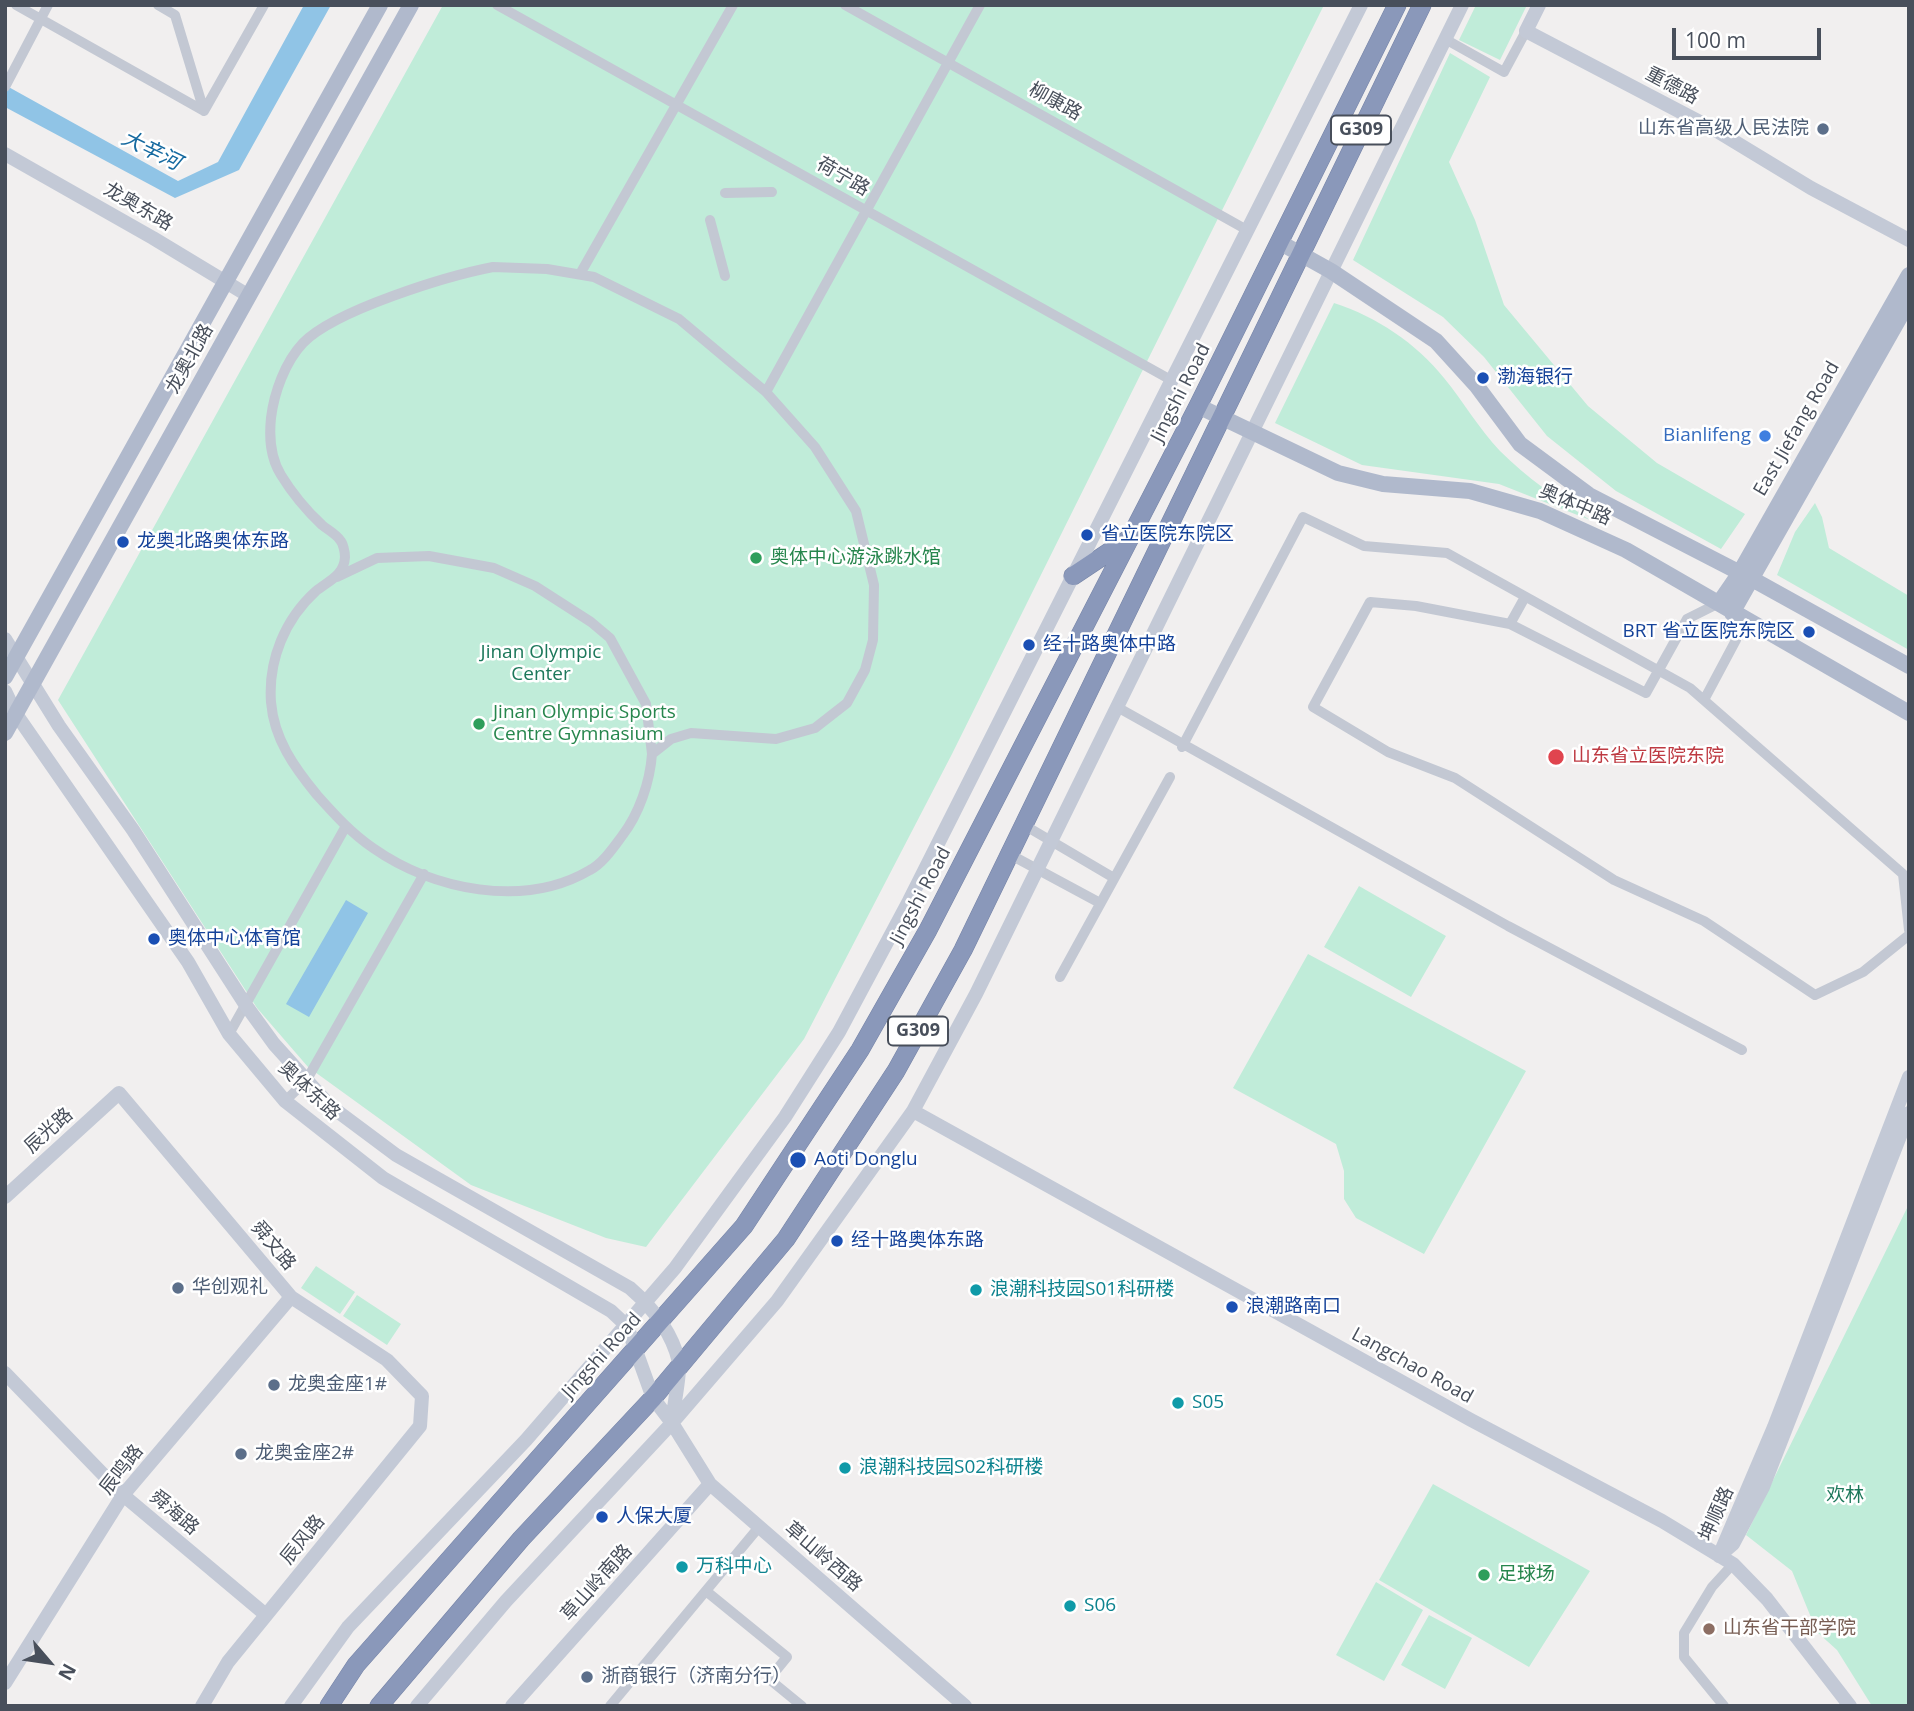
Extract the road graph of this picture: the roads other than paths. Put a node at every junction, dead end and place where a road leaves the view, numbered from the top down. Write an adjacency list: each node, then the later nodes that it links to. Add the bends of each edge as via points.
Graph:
1 (16, 5): 18 (street)
2 (48, 5): 18 (street)
3 (158, 5): 17 (street)
4 (181, 5): 17 (street)
5 (264, 5): 24 (street)
6 (380, 5): 38 (main road, 龙奥北路)
7 (411, 5): 39 (main road, 龙奥北路)
8 (497, 5): 23 (street, 荷宁路)
9 (733, 5): 23 (street)
10 (845, 5): 21 (street, 柳康路)
11 (980, 5): 21 (street)
12 (1361, 5): 30 (main road, Jingshi Road)
13 (1397, 5): 32 (highway, Jingshi Road / G309)
14 (1422, 5): 33 (highway, G309)
15 (1462, 5): 20 (main road)
16 (1539, 5): 19 (main road)
17 (175, 15): 24 (street)
18 (41, 19): 22 (street); 24 (street)
19 (1526, 31): 20 (street, via 1504,72); 31 (main road, 重德路, via 1717,131)
20 (1445, 39): 34 (main road)
21 (948, 63): 28 (street); 30 (street, 柳康路)
22 (7, 84)
23 (676, 104): 28 (street, 荷宁路); 35 (street)
24 (204, 111)
25 (5, 155): 38 (main road, 龙奥东路)
26 (772, 192): 27 (street)
27 (727, 193)
28 (866, 211): 41 (street, 荷宁路); 42 (street)
29 (711, 224): 37 (street)
30 (1247, 230): 41 (main road, Jingshi Road)
31 (1909, 240)
32 (1279, 242): 33 (main road, 奥体中路); 43 (highway, Jingshi Road / G309)
33 (1301, 254): 34 (main road, 奥体中路); 44 (highway, G309)
34 (1331, 271): 45 (main road); 49 (main road, 奥体中路, via 1436,341 1520,444 1590,495)
35 (580, 274): 42 (street, via 679,319); 48 (street, via 493,267 461,274 378,302 303,342 273,402 269,443 279,472 302,505 342,541 345,558)
36 (1909, 275): 49 (main road, East Jiefang Road)
37 (725, 276)
38 (226, 282): 39 (main road, 龙奥东路); 54 (main road, 龙奥北路)
39 (249, 296): 58 (main road, 龙奥北路)
40 (1909, 301): 49 (main road, East Jiefang Road)
41 (1171, 380): 47 (main road, Jingshi Road)
42 (766, 392): 66 (street, via 815,447 856,511 874,585 873,640 865,670 846,703 815,728 776,739 691,733 670,739)
43 (1198, 406): 44 (main road, 奥体中路); 46 (highway, Jingshi Road / G309)
44 (1222, 419): 45 (main road, 奥体中路); 68 (highway, G309)
45 (1252, 431): 51 (main road, 奥体中路, via 1338,473 1383,484 1470,491 1540,511 1626,550); 61 (main road)
46 (1130, 538): 47 (highway); 91 (highway, Jingshi Road / G309, via 928,930 860,1050 744,1226)
47 (1073, 576): 90 (main road, Jingshi Road, via 839,1032 727,1200)
48 (337, 577): 66 (street, via 377,558 429,556 494,568 535,586 610,638 646,704); 69 (street, via 298,611 281,640 272,666 271,701 277,734 300,774)
49 (1746, 577): 51 (main road, East Jiefang Road); 55 (main road, 奥体中路)
50 (1525, 597): 52 (street); 56 (street); 65 (street, via 1447,553 1364,546 1303,517)
51 (1726, 608): 56 (street, via 1687,619); 60 (street, via 1736,640); 62 (main road, 奥体中路)
52 (1510, 624): 56 (street, via 1646,693); 77 (street, via 1370,602 1313,707 1388,752 1455,778 1614,880 1704,920 1815,995 1863,972)
53 (5, 639): 54 (main road)
54 (18, 658): 57 (main road, 龙奥北路); 58 (main road)
55 (1909, 666)
56 (1658, 671): 60 (street)
57 (5, 677)
58 (33, 686): 63 (main road, 龙奥北路); 79 (main road)
59 (5, 691): 63 (main road, 奥体东路)
60 (1704, 700): 76 (street, via 1903,874)
61 (1117, 707): 65 (street); 70 (main road)
62 (1909, 713)
63 (16, 714): 64 (main road, 龙奥北路); 80 (main road, 奥体东路, via 188,962)
64 (5, 733)
65 (1182, 747): 81 (street)
66 (652, 754): 73 (street, via 632,822 593,869 538,891 462,886)
67 (1170, 778): 74 (street)
68 (1024, 825): 70 (street); 71 (highway, G309)
69 (346, 826): 73 (street, via 373,848); 79 (street)
70 (1051, 841): 72 (main road); 74 (street)
71 (1010, 854): 72 (street); 94 (highway, G309, via 963,950 850,1145 786,1239)
72 (1037, 869): 75 (street); 86 (main road)
73 (424, 874): 83 (street)
74 (1114, 878): 75 (street)
75 (1100, 903): 78 (street)
76 (1909, 930)
77 (1909, 935)
78 (1060, 977)
79 (245, 1004): 80 (street); 83 (main road)
80 (229, 1034): 85 (main road, 奥体东路)
81 (1742, 1050)
82 (1909, 1077): 102 (main road, 坤顺路, via 1774,1427)
83 (306, 1082): 85 (street); 90 (main road, via 396,1155)
84 (119, 1093): 88 (main road, 辰光路); 89 (main road, 舜文路)
85 (285, 1101): 92 (main road, 奥体东路, via 383,1178 611,1311)
86 (913, 1111): 98 (main road, via 777,1301); 102 (main road, Langchao Road)
87 (1909, 1113): 102 (main road, 坤顺路, via 1763,1487 1734,1544)
88 (5, 1197)
89 (291, 1297): 96 (main road, 舜文路, via 387,1360); 100 (main road, 辰鸣路)
90 (646, 1302): 91 (main road); 92 (main road, Jingshi Road)
91 (662, 1322): 93 (highway, Jingshi Road / G309); 94 (main road)
92 (627, 1326): 93 (main road); 108 (main road, Jingshi Road, via 348,1627)
93 (636, 1350): 97 (main road); 109 (highway, Jingshi Road / G309, via 356,1665)
94 (679, 1364): 97 (highway, G309); 98 (main road)
95 (5, 1373): 100 (main road, 舜海路)
96 (422, 1396): 105 (main road, 辰风路, via 420,1426)
97 (653, 1398): 98 (main road); 110 (highway, G309, via 513,1549)
98 (673, 1423): 99 (main road, 草山岭西路); 111 (main road, via 506,1601)
99 (710, 1484): 101 (main road, 草山岭西路); 112 (main road, 草山岭南路)
100 (124, 1495): 105 (main road, 舜海路); 106 (main road, 辰鸣路)
101 (759, 1527): 104 (street); 115 (main road, 草山岭西路)
102 (1719, 1556): 103 (main road, Langchao Road)
103 (1733, 1564): 116 (street, via 1712,1587 1684,1633 1684,1657); 117 (main road, Langchao Road, via 1767,1599)
104 (706, 1591): 113 (street); 114 (street, via 787,1657 769,1679)
105 (266, 1615): 107 (main road, 辰风路, via 228,1662)
106 (5, 1683)
107 (202, 1706)
108 (292, 1706)
109 (329, 1706)
110 (379, 1706)
111 (417, 1706)
112 (512, 1706)
113 (610, 1706)
114 (802, 1706)
115 (965, 1706)
116 (1724, 1706)
117 (1850, 1706)

